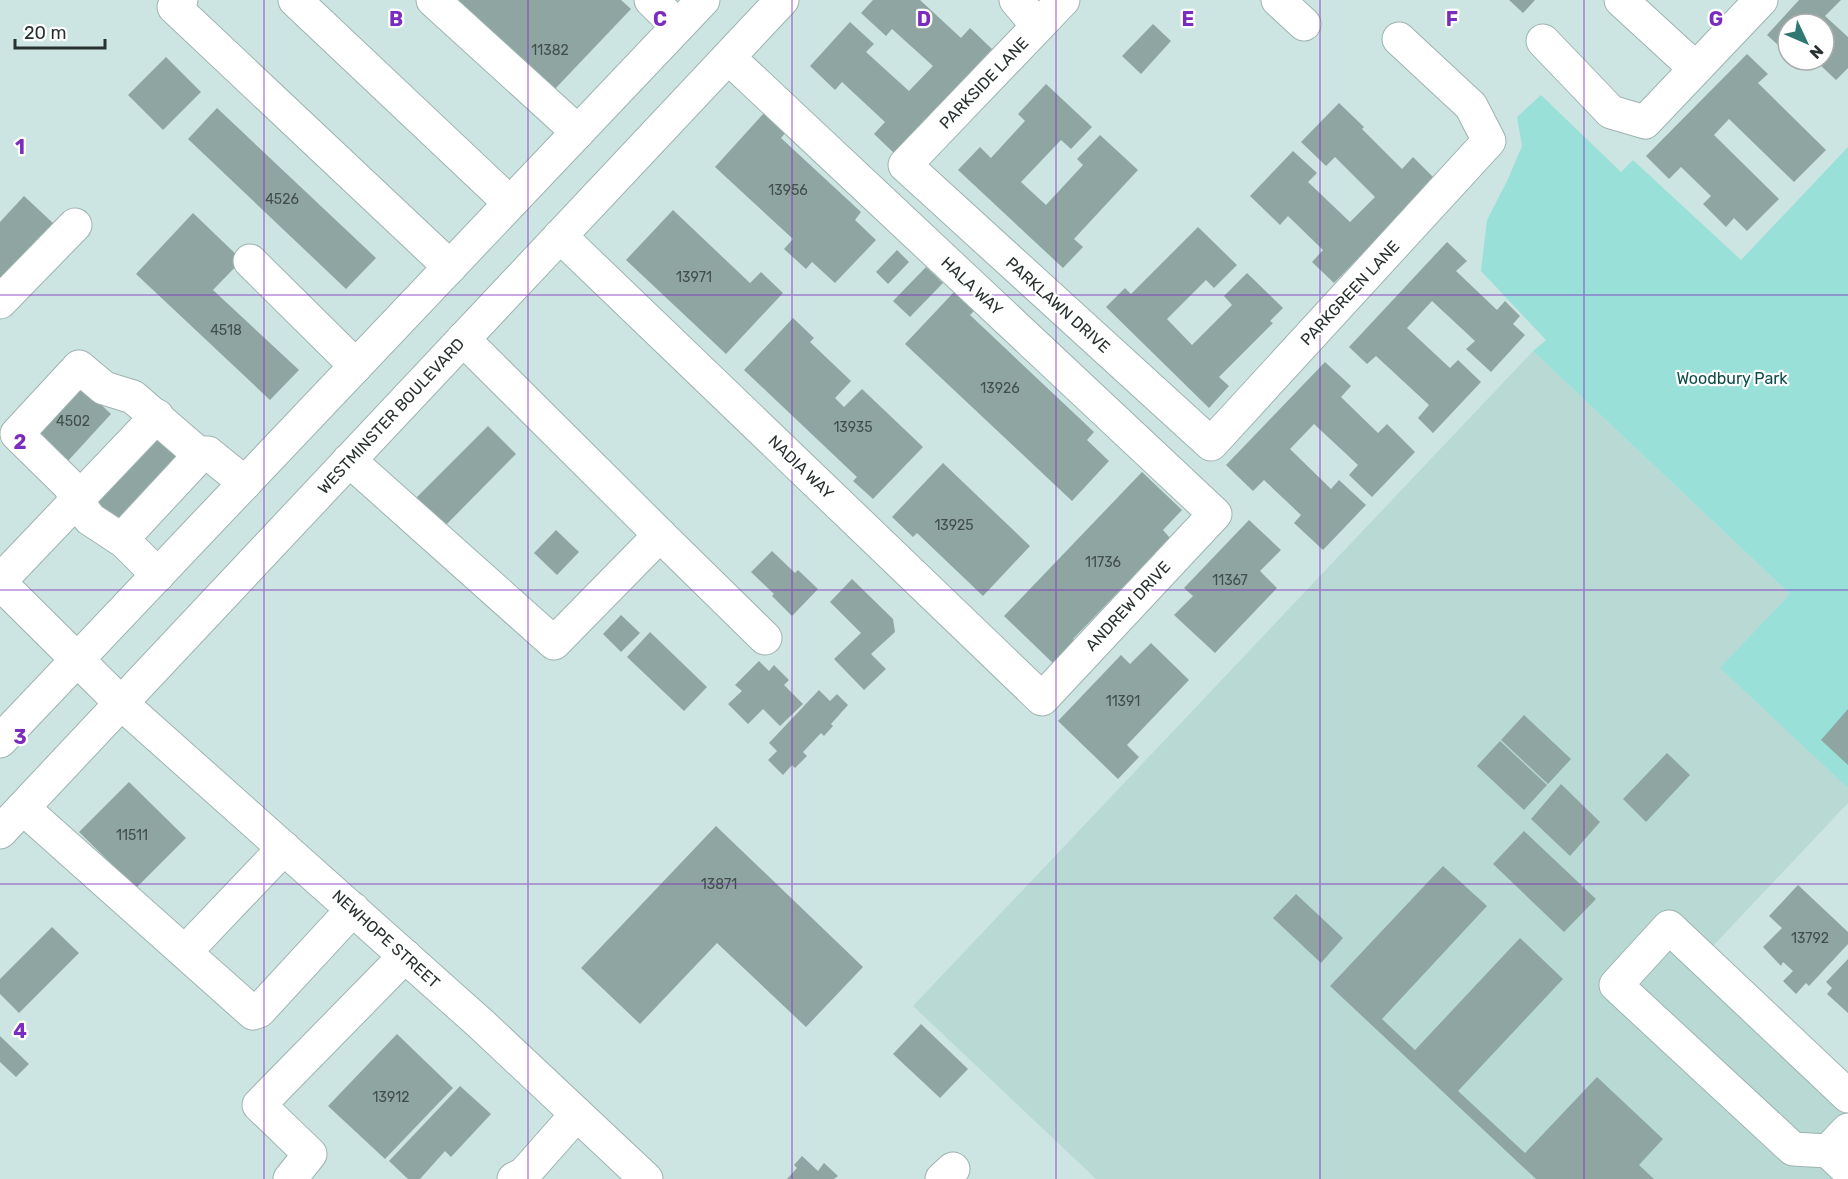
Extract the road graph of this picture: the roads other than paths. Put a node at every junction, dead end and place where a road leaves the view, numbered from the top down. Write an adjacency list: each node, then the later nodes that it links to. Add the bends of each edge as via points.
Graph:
1 (181, 0): 25 (street, via 174,7)
2 (295, 0): 21 (street)
3 (433, 0): 19 (street)
4 (651, 0): 13 (street)
5 (703, 0): 13 (street)
6 (782, 0): 17 (street, WESTMINSTER BOULEVARD)
7 (1016, 0): 14 (street)
8 (1063, 0): 14 (street, PARKSIDE LANE)
9 (1278, 0): 12 (street)
10 (1621, 0): 18 (street)
11 (1743, 6): 18 (street)
12 (1304, 24)
13 (678, 26): 19 (street)
14 (1038, 26): 20 (street, PARKSIDE LANE)
15 (1399, 39): 30 (street, PARKGREEN LANE, via 1471,106 1489,141)
16 (1543, 41): 18 (street, via 1611,112 1645,122)
17 (729, 58): 23 (street, WESTMINSTER BOULEVARD); 35 (street, HALA WAY)
18 (1686, 77)
19 (578, 132): 21 (street)
20 (905, 165): 30 (street, PARKLAWN DRIVE)
21 (510, 204): 25 (street)
22 (75, 225): 26 (street)
23 (560, 236): 27 (street, WESTMINSTER BOULEVARD); 42 (street, NADIA WAY)
24 (250, 261): 28 (street)
25 (450, 267): 28 (street)
26 (0, 302)
27 (463, 339): 32 (street, WESTMINSTER BOULEVARD); 36 (street)
28 (356, 366): 33 (street)
29 (157, 416): 31 (street); 34 (street); 34 (street, via 133,397 104,388 79,367 17,434 70,486)
30 (1211, 444)
31 (200, 455): 33 (street, via 208,453); 37 (street, via 124,537)
32 (349, 460): 36 (street, via 554,643); 43 (street, WESTMINSTER BOULEVARD)
33 (245, 483): 38 (street)
34 (76, 500): 37 (street, via 90,519); 39 (street)
35 (1215, 514): 42 (street, ANDREW DRIVE)
36 (660, 535): 40 (street)
37 (125, 542): 38 (street)
38 (158, 575): 41 (street)
39 (0, 582): 41 (street, NEWHOPE STREET)
40 (765, 638)
41 (77, 659): 43 (street, NEWHOPE STREET); 44 (street)
42 (1042, 699)
43 (121, 703): 45 (street, WESTMINSTER BOULEVARD); 47 (street, NEWHOPE STREET)
44 (0, 741)
45 (23, 808): 46 (street, WESTMINSTER BOULEVARD); 49 (street)
46 (0, 832)
47 (284, 848): 48 (street, NEWHOPE STREET); 49 (street)
48 (353, 909): 49 (street, via 260,1011 253,1013); 50 (street, NEWHOPE STREET)
49 (185, 952)
50 (405, 956): 52 (street, NEWHOPE STREET); 54 (street, via 259,1106 310,1154)
51 (1848, 1096): 53 (street, via 1669,927 1616,985 1793,1149)
52 (577, 1114): 55 (street, via 524,1174); 56 (street, NEWHOPE STREET)
53 (1841, 1150)
54 (290, 1179)
55 (514, 1179)
56 (646, 1179)

